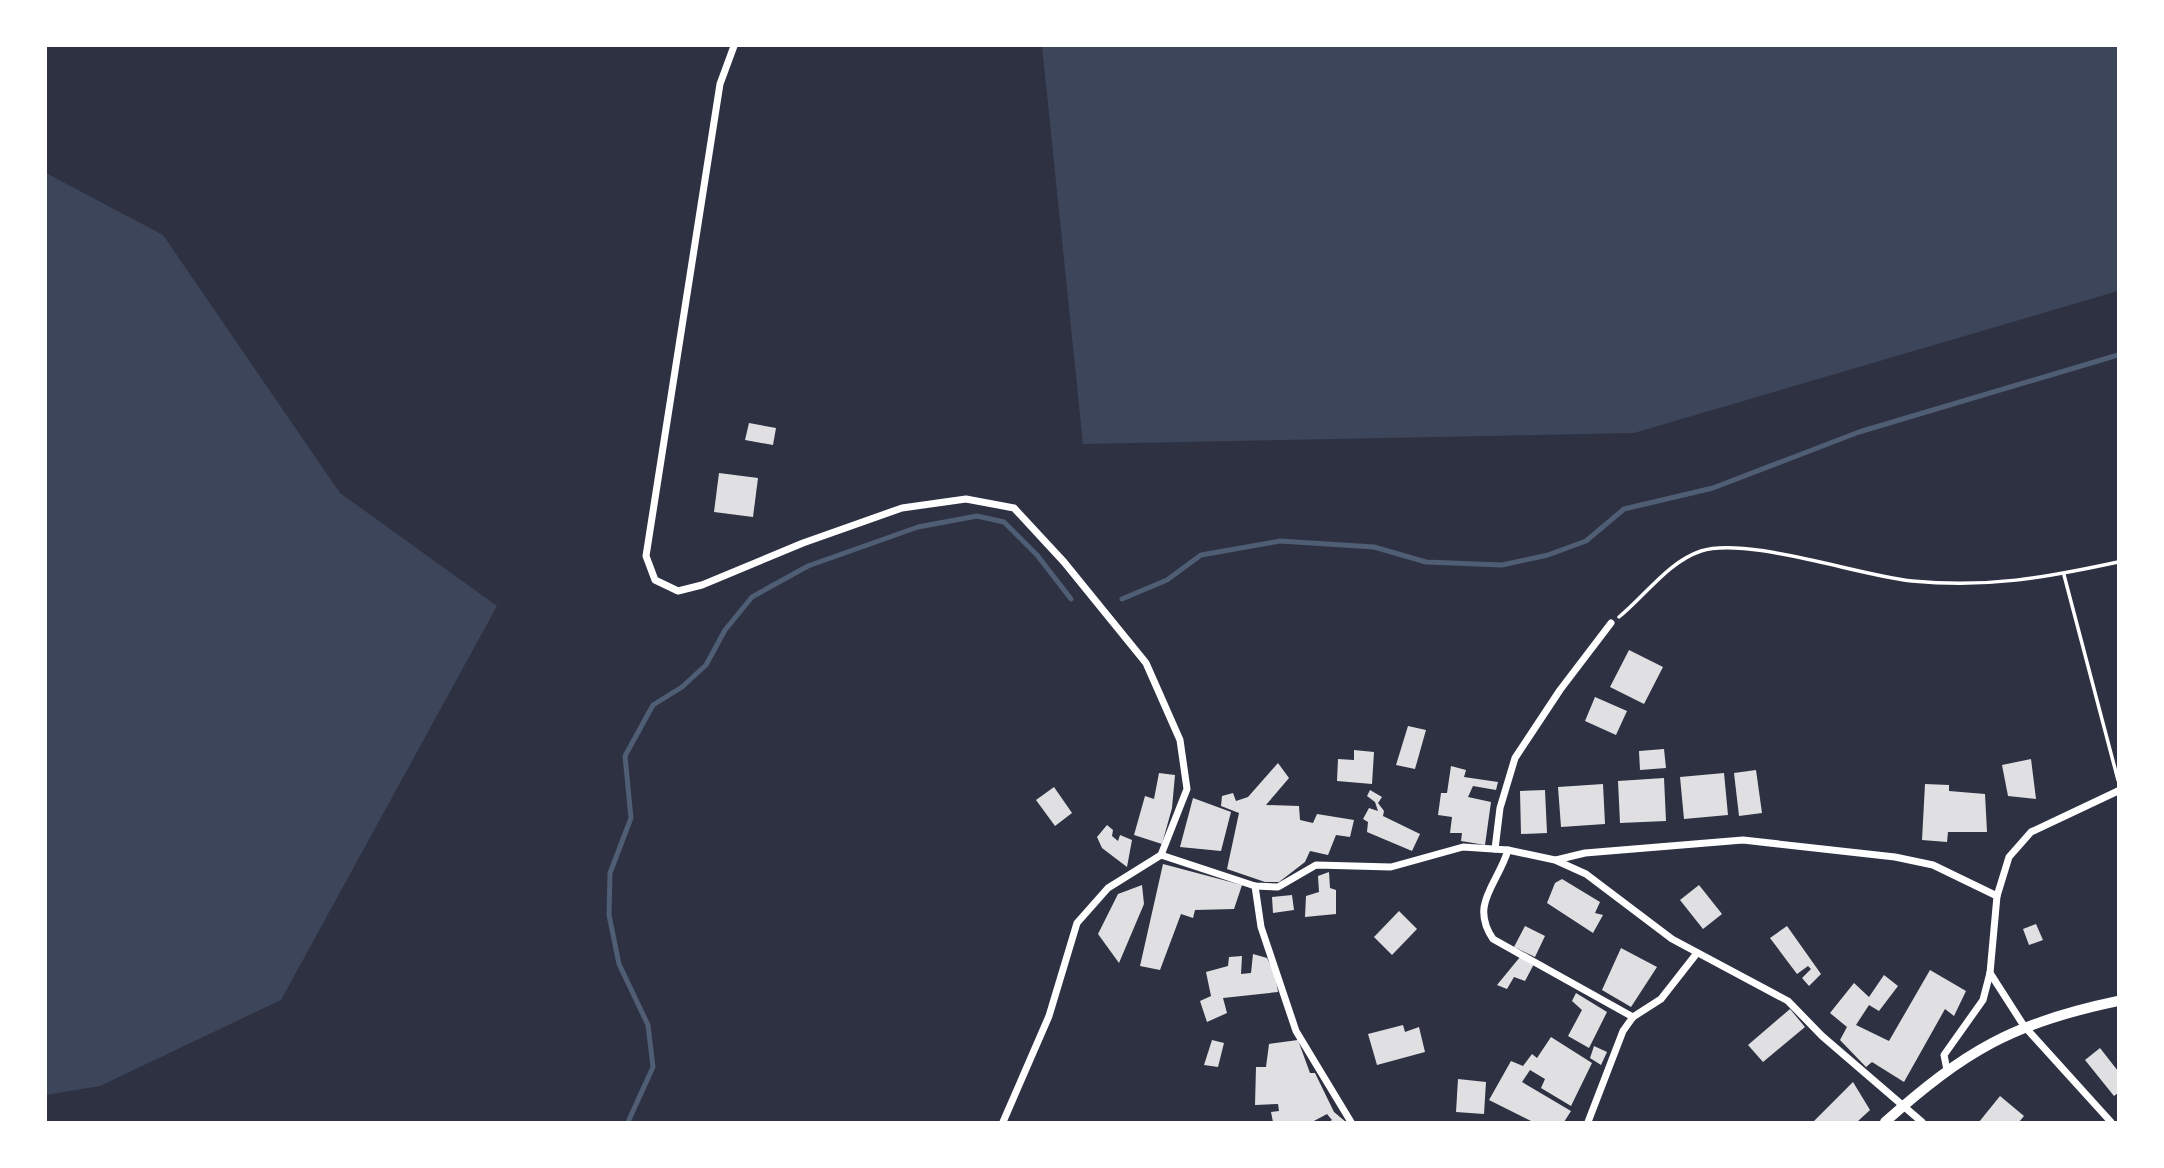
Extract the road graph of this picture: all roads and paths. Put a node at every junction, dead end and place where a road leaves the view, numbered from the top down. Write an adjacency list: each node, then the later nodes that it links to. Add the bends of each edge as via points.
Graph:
1 (734, 46): 9 (street, via 720,84 646,556 655,580 678,591 702,585 902,508 966,499 1014,508 1146,663 1180,740 1188,789)
2 (2119, 562): 3 (path)
3 (2064, 575): 4 (path, via 1969,586 1908,580 1736,548 1704,550 1679,560); 5 (path)
4 (1611, 623): 7 (street, via 1515,758 1500,808)
5 (2119, 782)
6 (2119, 791): 12 (street, via 2031,832 2009,857)
7 (1495, 849): 8 (street); 11 (street, via 1463,846 1391,867 1316,865 1278,887)
8 (1508, 850): 10 (street); 16 (street, via 1483,904 1482,923 1493,939)
9 (1161, 855): 11 (street); 20 (street, via 1108,888 1077,923 1049,1016)
10 (1555, 860): 12 (street, via 1585,853 1743,840 1933,865); 13 (street, via 1586,874)
11 (1255, 886): 21 (street, via 1261,927 1296,1031)
12 (1997, 896): 14 (street)
13 (1697, 953): 16 (street, via 1661,999); 19 (street, via 1788,1001)
14 (1990, 972): 17 (street); 18 (street, via 1983,1000 1944,1055)
15 (2119, 1001): 17 (street)
16 (1633, 1017): 22 (street, via 1606,1070)
17 (2024, 1026): 18 (street); 25 (street)
18 (1947, 1070): 19 (street)
19 (1901, 1108): 23 (street); 24 (street)
20 (1003, 1122)
21 (1352, 1122)
22 (1588, 1122)
23 (1885, 1122)
24 (1922, 1122)
25 (2111, 1122)

